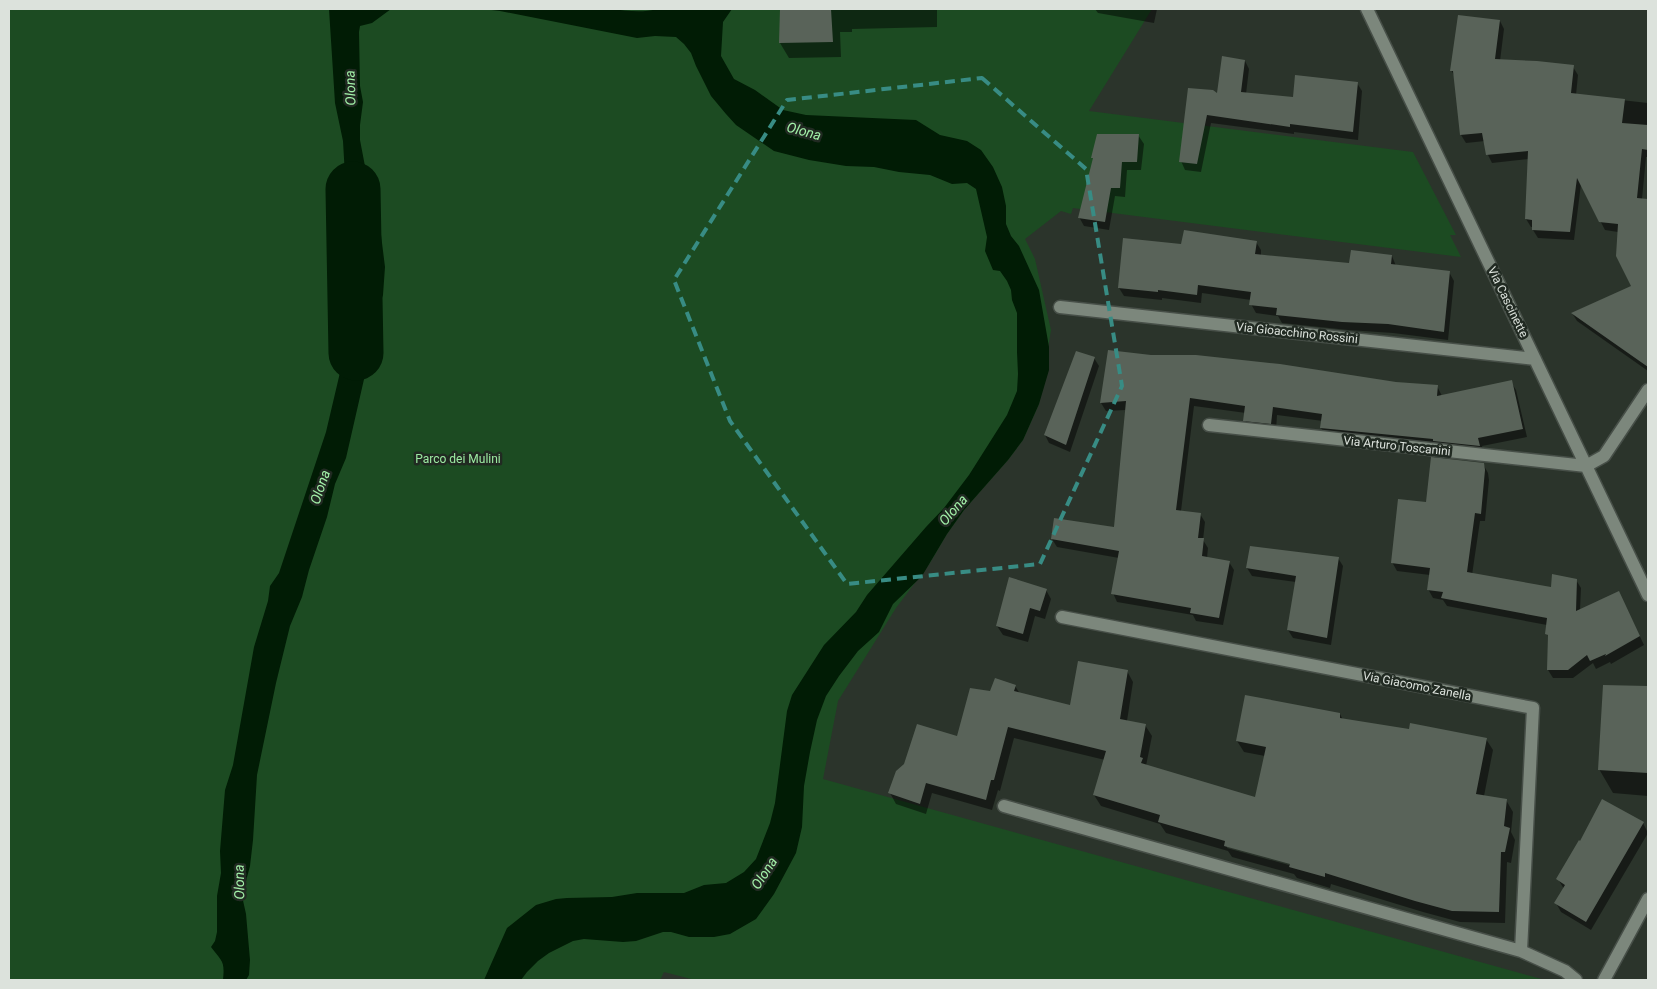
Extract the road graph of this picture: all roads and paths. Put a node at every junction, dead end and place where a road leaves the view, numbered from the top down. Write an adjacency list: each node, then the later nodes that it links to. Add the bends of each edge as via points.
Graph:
1 (1367, 9): 3 (street, Via Cascinette)
2 (1060, 307): 3 (street, Via Gioacchino Rossini)
3 (1535, 359): 6 (street, Via Cascinette)
4 (1648, 390): 6 (street, via 1604,456)
5 (1209, 425): 6 (street, Via Arturo Toscanini)
6 (1586, 466): 7 (street, Via Cascinette)
7 (1648, 596)
8 (1062, 617): 11 (street, Via Giacomo Zanella, via 1533,708)
9 (1004, 806): 11 (street)
10 (1648, 899): 13 (street)
11 (1520, 951): 12 (street, via 1565,971)
12 (1576, 980)
13 (1604, 980)

